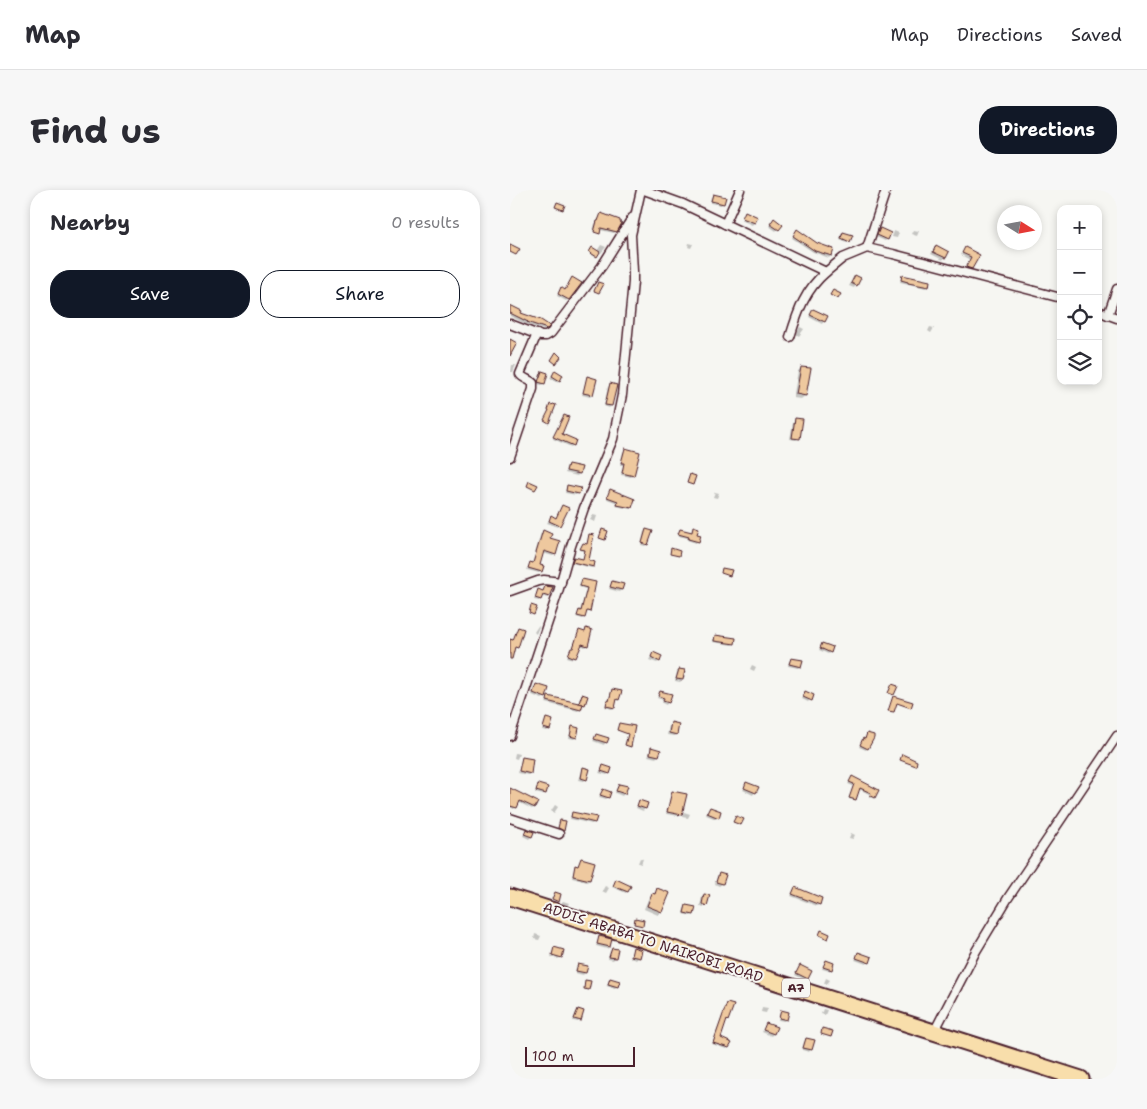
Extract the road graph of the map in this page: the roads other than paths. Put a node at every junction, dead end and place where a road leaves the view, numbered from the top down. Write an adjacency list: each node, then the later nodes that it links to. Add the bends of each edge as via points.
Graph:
1 (642, 190): 4 (street); 5 (street, via 684,204)
2 (740, 190): 5 (street)
3 (886, 190): 6 (street)
4 (634, 215): 14 (street, via 602,266 550,333 546,336); 17 (street, via 631,235 633,282 619,411)
5 (725, 224): 7 (street)
6 (867, 248): 7 (street, via 843,258); 9 (street)
7 (826, 272): 15 (street, via 808,292)
8 (1117, 289): 11 (street)
9 (1057, 297)
10 (1102, 313): 11 (street)
11 (1108, 315): 12 (street)
12 (1117, 318)
13 (510, 324): 14 (street)
14 (537, 334): 16 (street, via 520,374 534,383)
15 (790, 336)
16 (510, 457)
17 (561, 582): 18 (street, via 538,581); 19 (street)
18 (510, 591)
19 (510, 736)
20 (1117, 736): 24 (street, via 1008,898)
21 (510, 818): 22 (street)
22 (559, 834)
23 (510, 897): 24 (highway, ADDIS ABABA TO NAIROBI ROAD / A7)
24 (934, 1032): 25 (highway, ADDIS ABABA TO NAIROBI ROAD / A7)
25 (1081, 1079)

